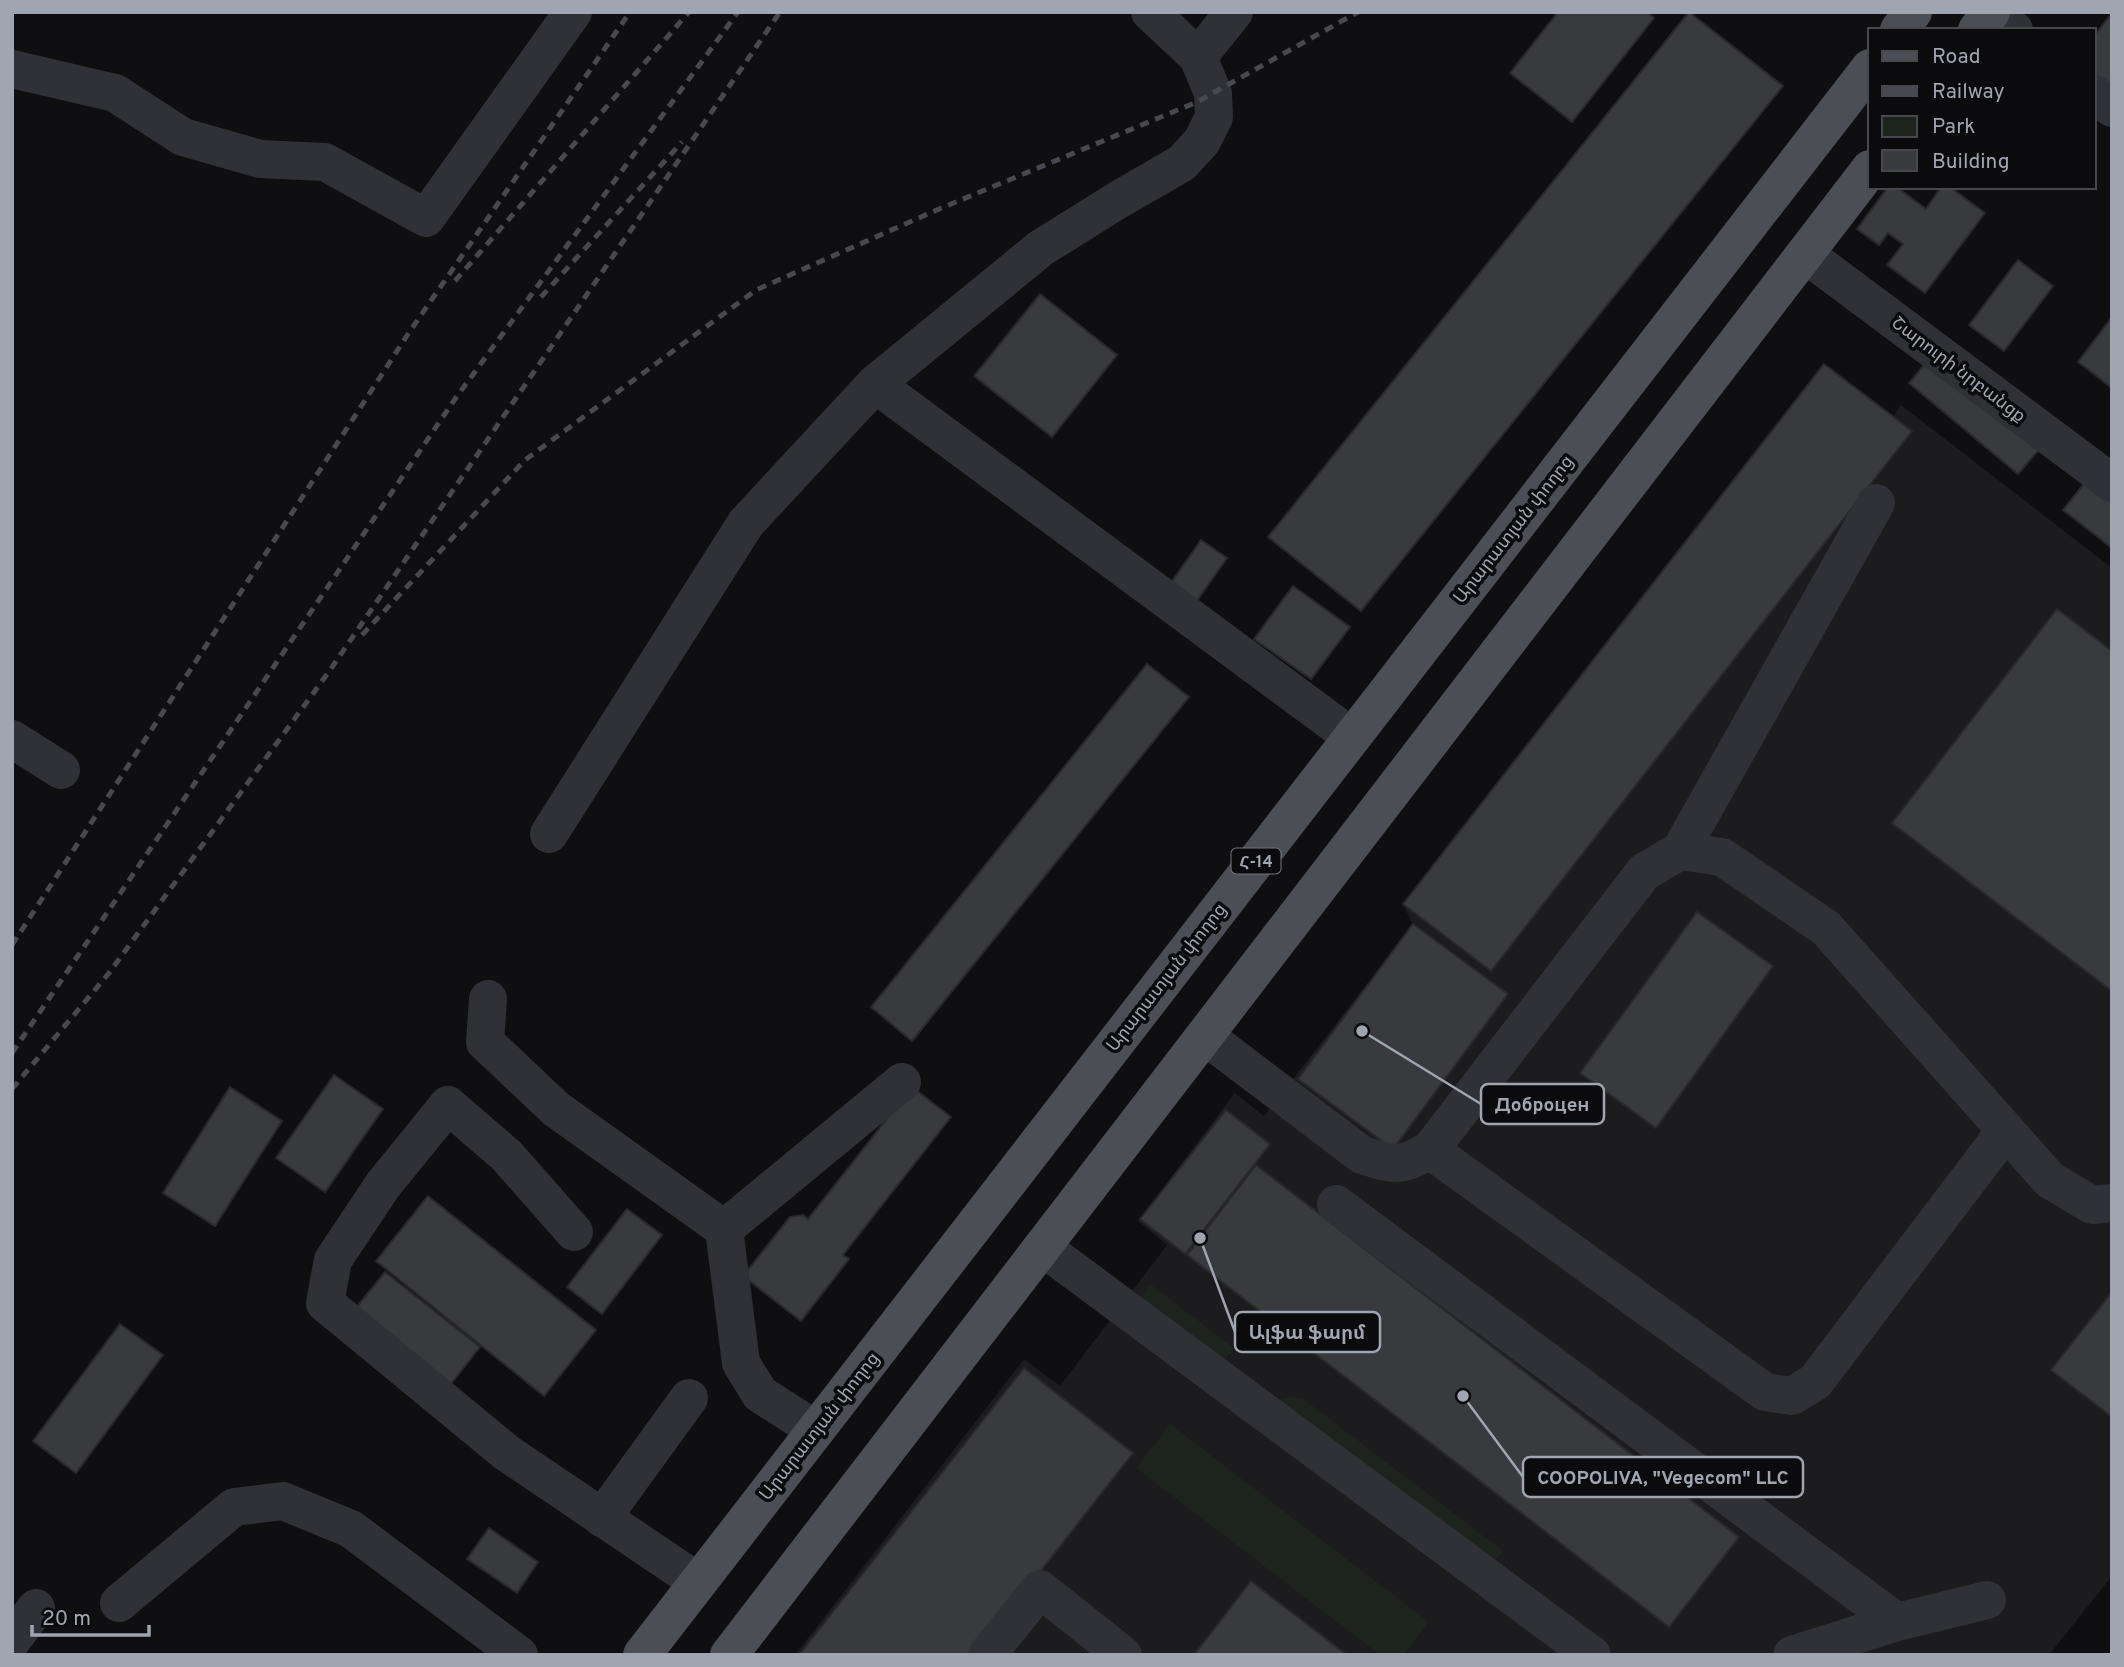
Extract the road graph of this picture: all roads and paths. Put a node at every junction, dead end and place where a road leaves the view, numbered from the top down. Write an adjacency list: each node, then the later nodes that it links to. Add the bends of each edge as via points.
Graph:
1 (573, 12): 10 (street, via 426,218 325,162 260,159 183,137 115,93)
2 (1150, 12): 9 (street)
3 (1234, 12): 9 (street)
4 (1913, 12): 6 (main road)
5 (1992, 12): 7 (main road); 8 (street)
6 (1901, 28)
7 (1980, 28)
8 (2012, 28)
9 (1198, 57): 16 (street, via 1213,93 1214,117 1202,141 1182,163 1041,248)
10 (12, 69)
11 (1868, 71): 19 (main road, Արարատյան փողոց / Հ-14)
12 (2096, 96): 13 (street)
13 (2112, 108)
14 (1868, 172): 15 (main road)
15 (1805, 254): 17 (street, Շարուրի նրբանցք); 25 (main road)
16 (874, 384): 19 (street); 22 (street, via 746,523)
17 (2112, 484)
18 (1876, 503): 23 (street)
19 (1352, 737): 35 (main road, Արարատյան փողոց / Հ-14)
20 (12, 739): 21 (street)
21 (61, 770)
22 (549, 834)
23 (1680, 851): 27 (street, via 1721,858 1826,928); 28 (street, via 1644,872)
24 (488, 999): 31 (street, via 485,1042 556,1109)
25 (1205, 1036): 28 (street, via 1362,1155 1391,1164 1409,1162); 33 (main road)
26 (902, 1082): 31 (street)
27 (2006, 1130): 28 (street, via 1815,1382 1792,1396 1765,1392); 29 (street, via 2050,1180 2092,1205)
28 (1430, 1150)
29 (2112, 1203)
30 (1336, 1204): 41 (street)
31 (724, 1229): 35 (street, via 741,1363 760,1394)
32 (574, 1232): 36 (street, via 507,1156 448,1105 383,1185 333,1260 325,1303 507,1453)
33 (1042, 1247): 45 (main road); 48 (street)
34 (689, 1398): 36 (street)
35 (816, 1430): 37 (main road, Արարատյան փողոց / Հ-14)
36 (602, 1518): 37 (street)
37 (698, 1582): 44 (main road, Արարատյան փողոց / Հ-14)
38 (1987, 1600): 41 (street)
39 (119, 1603): 43 (street, via 234,1507 283,1502 351,1530)
40 (36, 1608): 42 (street)
41 (1897, 1622): 49 (street)
42 (12, 1640)
43 (519, 1655)
44 (642, 1655)
45 (729, 1655)
46 (987, 1655): 47 (street, via 1040,1588)
47 (1123, 1655)
48 (1592, 1655)
49 (1792, 1655)

